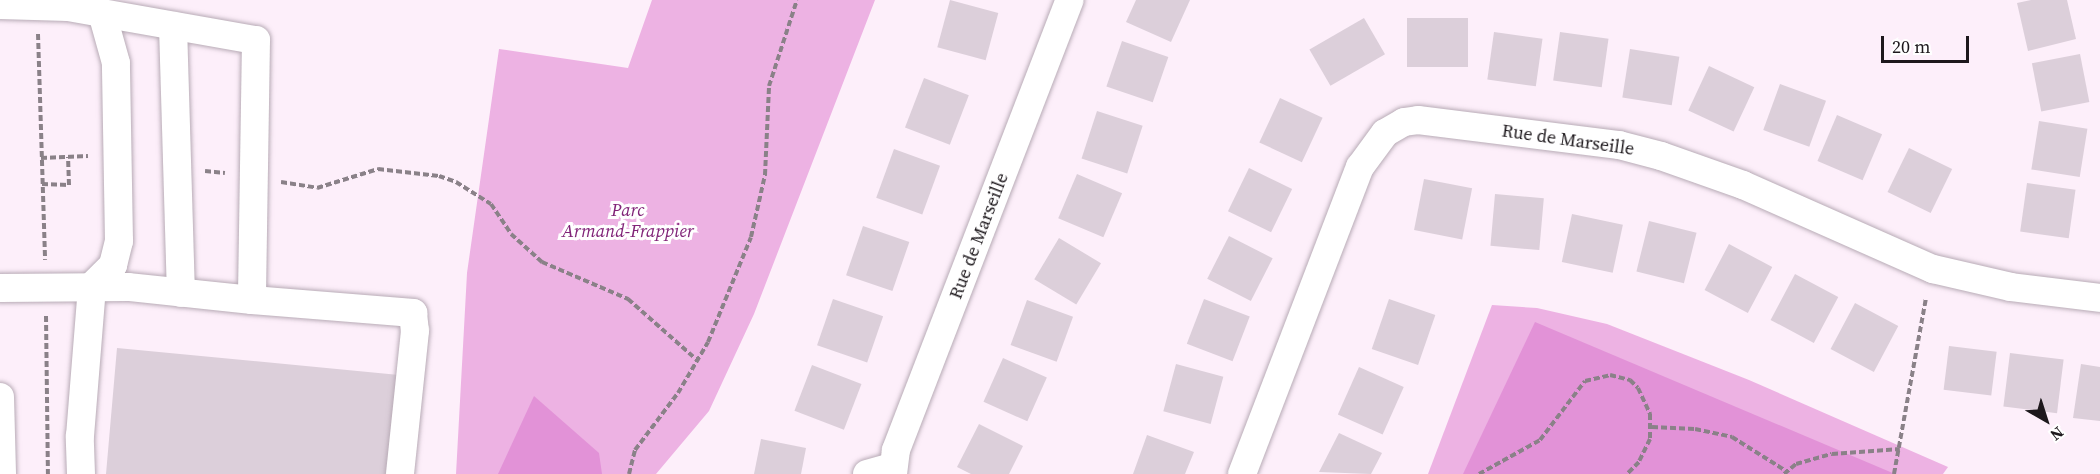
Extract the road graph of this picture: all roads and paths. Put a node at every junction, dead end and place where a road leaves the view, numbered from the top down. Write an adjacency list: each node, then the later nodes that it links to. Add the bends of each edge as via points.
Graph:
1 (797, 0): 22 (path, via 769,86 765,176 750,237)
2 (1070, 0): 26 (street, Rue de Marseille)
3 (0, 5): 4 (street, via 68,7)
4 (102, 13): 6 (street); 15 (street, via 116,63 119,241 113,265)
5 (38, 23): 9 (path)
6 (173, 26): 18 (street); 20 (street, via 256,40)
7 (93, 147): 8 (path, via 93,159)
8 (68, 157): 9 (path); 12 (path, via 69,185)
9 (41, 158): 12 (path)
10 (199, 169): 11 (path)
11 (231, 174)
12 (42, 184): 14 (path)
13 (294, 185): 22 (path, via 317,188 378,169 439,176 456,182 491,204 511,234 542,262 628,299)
14 (45, 267)
15 (92, 286): 16 (street); 18 (street); 30 (street, via 80,436)
16 (0, 288)
17 (1928, 288): 25 (path)
18 (181, 293): 20 (street)
19 (2100, 298): 33 (street, Rue de Marseille, via 2011,287 1933,269 1734,181 1651,153 1418,120 1404,122 1385,133 1360,167)
20 (252, 300): 31 (street, via 413,313 415,331)
21 (45, 309): 29 (path)
22 (698, 361): 32 (path, via 635,450)
23 (0, 397): 28 (street)
24 (1652, 427): 27 (path, via 1732,436); 34 (path, via 1646,401 1630,380 1610,375 1590,378 1577,387 1559,419 1540,440); 35 (path, via 1645,452)
25 (1900, 449): 27 (path, via 1832,454 1796,464); 36 (path)
26 (884, 472)
27 (1785, 472)
28 (2, 474)
29 (48, 474)
30 (81, 474)
31 (400, 474)
32 (628, 474)
33 (1242, 474)
34 (1479, 474)
35 (1627, 474)
36 (1894, 474)

